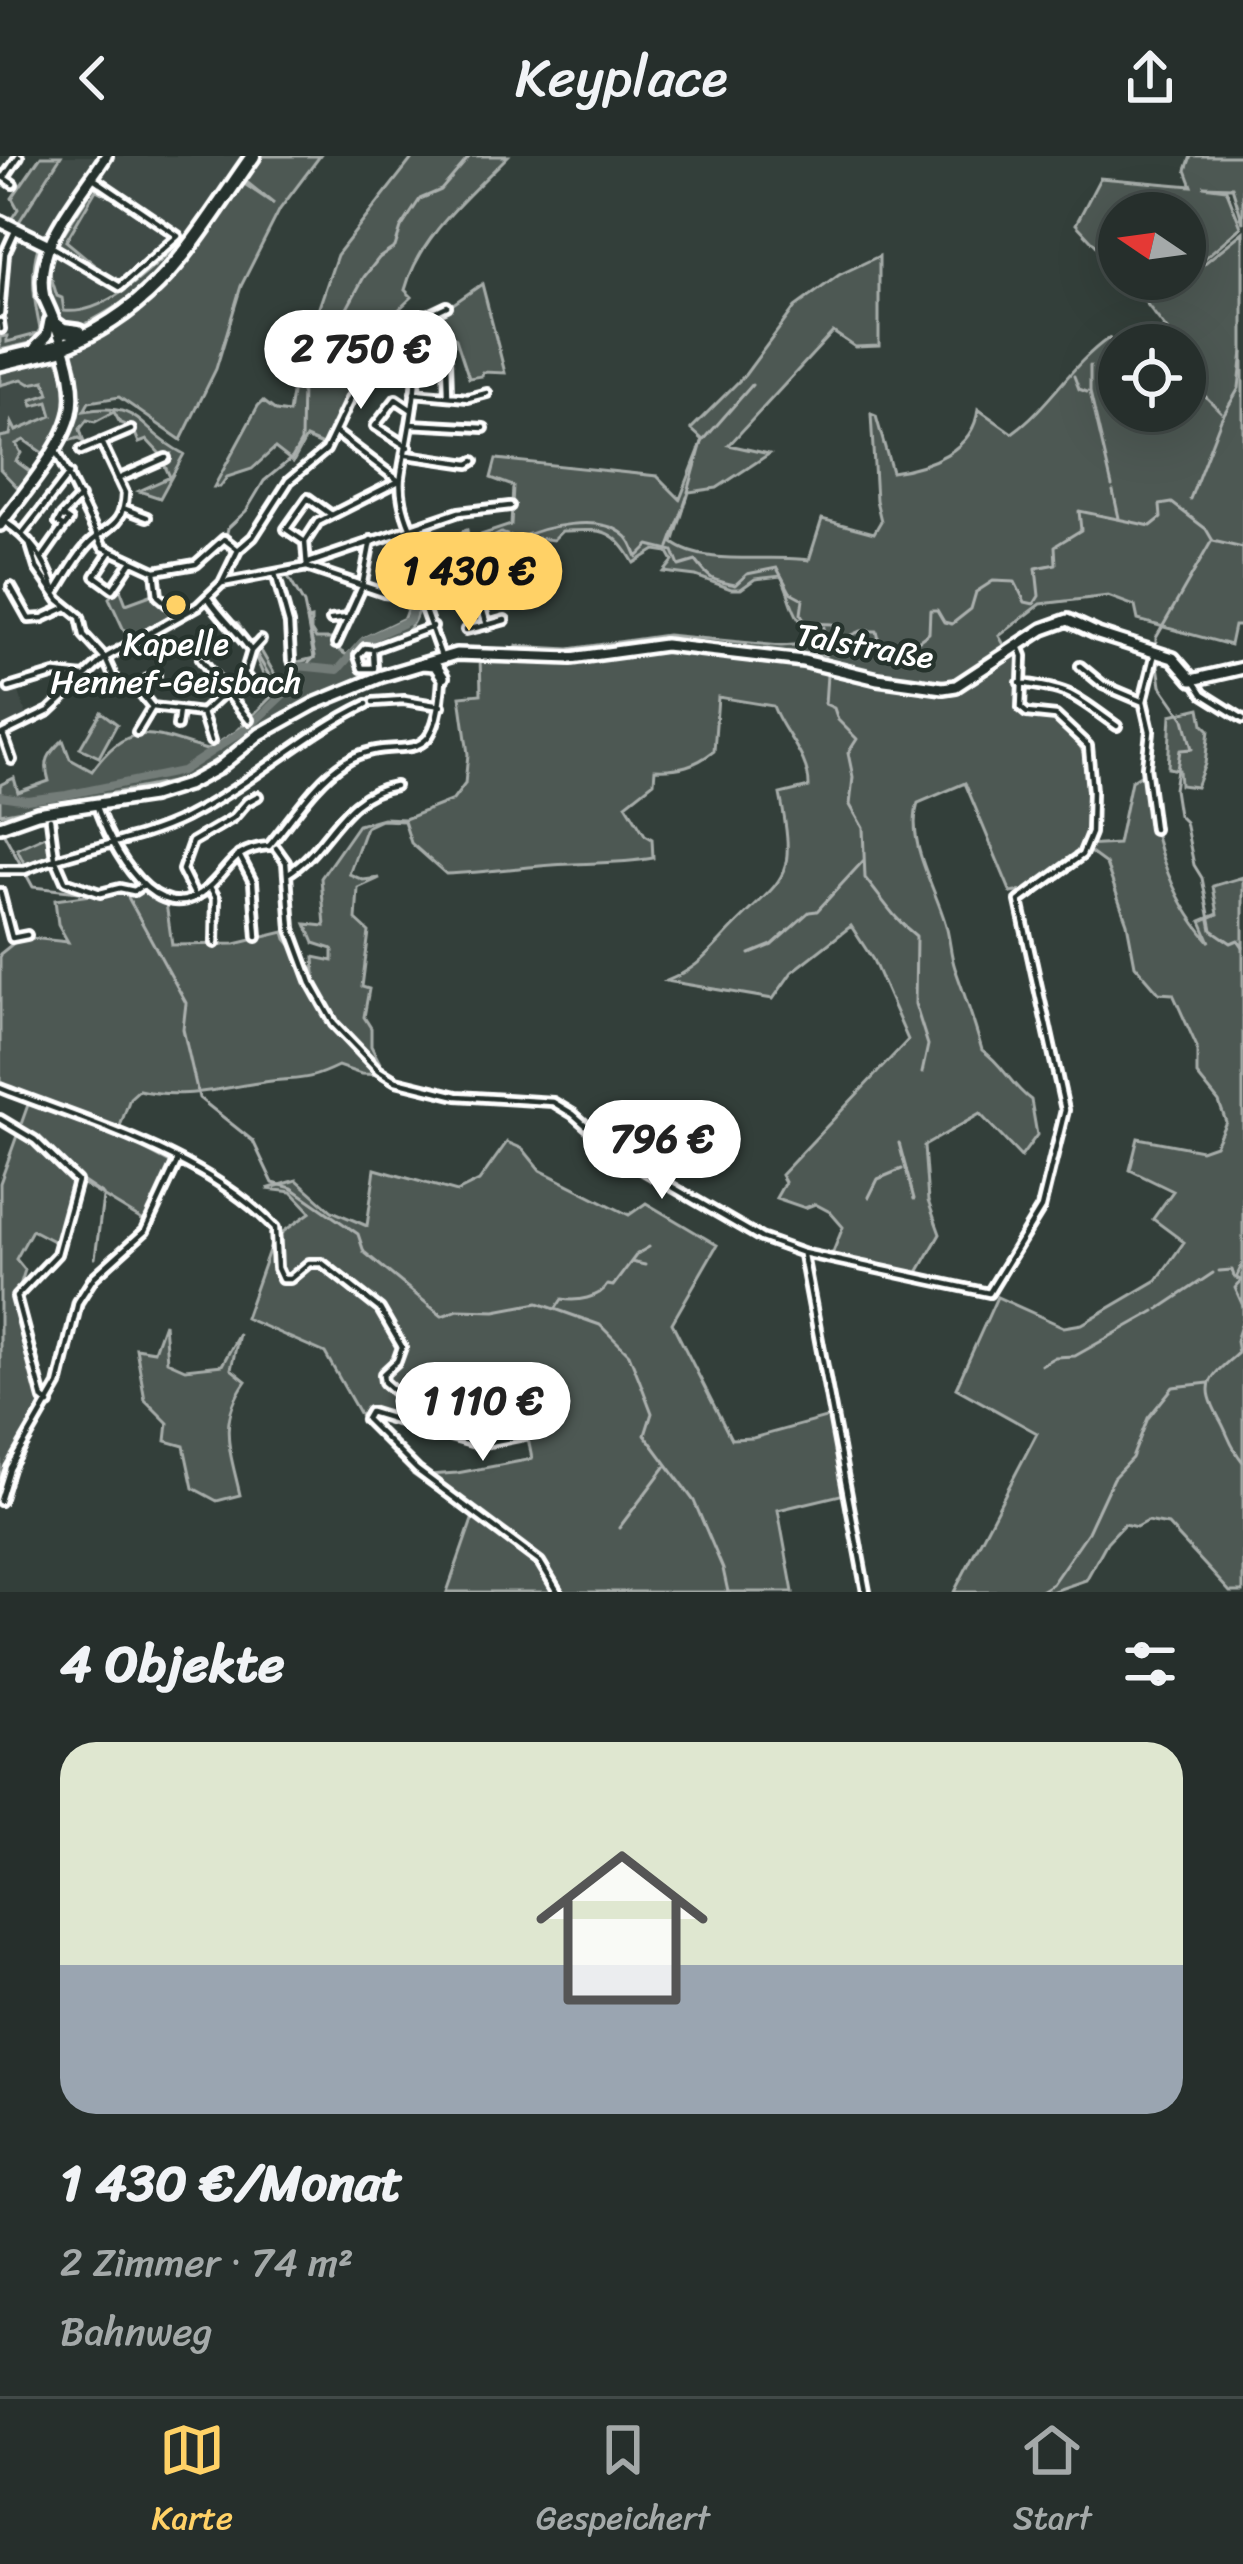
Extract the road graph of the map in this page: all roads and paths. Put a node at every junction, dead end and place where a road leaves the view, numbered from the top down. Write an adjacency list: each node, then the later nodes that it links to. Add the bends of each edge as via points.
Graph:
1 (19, 156): 4 (street)
2 (106, 156): 5 (main road)
3 (253, 156): 10 (main road)
4 (2, 177): 6 (street)
5 (92, 178): 9 (main road); 9 (street, via 178,236 120,287)
6 (13, 184)
7 (0, 221): 8 (main road)
8 (15, 232): 9 (main road); 12 (street, via 5,253)
9 (49, 245): 15 (main road, via 43,295)
10 (182, 255): 14 (main road); 14 (main road, via 145,299)
11 (447, 306): 13 (street)
12 (0, 322)
13 (417, 327): 16 (street); 20 (street, via 447,359)
14 (82, 334): 15 (main road); 15 (main road, via 65,331)
15 (58, 340): 17 (highway); 27 (main road, via 72,412)
16 (393, 350): 18 (street, via 416,373); 25 (street, via 352,392)
17 (0, 358)
18 (414, 393): 20 (street); 21 (street)
19 (487, 393): 20 (street)
20 (448, 396)
21 (412, 410): 22 (street); 29 (street, via 396,399 375,426)
22 (410, 424): 23 (street); 29 (street)
23 (484, 428)
24 (131, 430): 26 (street)
25 (335, 432): 34 (street); 47 (street)
26 (101, 442): 28 (street); 33 (street)
27 (54, 448): 32 (street); 39 (main road)
28 (81, 451)
29 (407, 451): 31 (street); 34 (street)
30 (166, 458): 33 (street)
31 (474, 461)
32 (70, 474): 35 (street); 42 (street)
33 (118, 479): 37 (street)
34 (399, 481): 38 (street); 41 (street)
35 (80, 496): 43 (street); 49 (street)
36 (510, 506): 41 (street)
37 (123, 508): 40 (street); 43 (street)
38 (330, 514): 45 (street); 45 (street, via 308,498 286,529)
39 (3, 516): 42 (street)
40 (147, 517)
41 (408, 527): 44 (street); 58 (street, via 428,564 413,576)
42 (23, 533): 46 (street)
43 (98, 538): 48 (street); 57 (street)
44 (371, 541): 51 (street); 55 (street)
45 (305, 542): 51 (street)
46 (30, 545): 49 (street); 57 (street)
47 (238, 550): 52 (street, via 224,539 196,564); 54 (street)
48 (110, 553): 50 (street); 50 (street, via 95,576 113,589)
49 (42, 558): 57 (street)
50 (132, 561): 52 (street)
51 (308, 565): 53 (street); 55 (street)
52 (154, 571): 62 (street, via 158,596)
53 (275, 573): 54 (street); 78 (street)
54 (222, 583): 59 (street)
55 (362, 586): 58 (street); 63 (street)
56 (10, 587): 61 (street, via 29,619)
57 (56, 592): 61 (street)
58 (412, 596): 60 (street)
59 (208, 598): 62 (street); 82 (street, via 226,625 256,647)
60 (426, 606): 66 (street, via 475,585); 67 (street)
61 (67, 607): 76 (street)
62 (179, 614): 76 (street)
63 (348, 619): 64 (street); 70 (street)
64 (331, 620)
65 (505, 620): 66 (street)
66 (487, 625): 68 (street)
67 (433, 627): 69 (street); 72 (street)
68 (466, 631)
69 (436, 638): 74 (street, via 447,650); 75 (street)
70 (336, 644)
71 (1019, 646): 73 (main road, Talstraße, via 1068,620); 74 (main road, Talstraße, via 943,688 665,645 572,658); 87 (street)
72 (373, 649)
73 (1155, 652): 86 (main road, Talstraße); 92 (street)
74 (470, 653): 75 (main road, Talstraße)
75 (441, 656): 79 (main road, Talstraße); 85 (street)
76 (105, 658): 84 (street); 90 (street, via 116,683)
77 (201, 659): 91 (street)
78 (291, 660)
79 (417, 664): 85 (main road, via 435,665); 107 (main road, Talstraße, via 273,726 187,785)
80 (1080, 666): 92 (street)
81 (1243, 668): 86 (main road)
82 (244, 674): 89 (street); 91 (street)
83 (156, 675): 90 (street)
84 (84, 677): 88 (street, via 55,674); 102 (street, via 49,711)
85 (442, 677): 93 (street)
86 (1194, 680): 97 (street)
87 (1020, 683): 100 (street, via 1064,689); 127 (street, via 1023,711 1056,716 1088,746 1092,767 1089,841 1072,865 1019,901 1066,1111 1041,1208 995,1288 984,1293)
88 (9, 688)
89 (256, 689)
90 (140, 692): 94 (street)
91 (224, 693): 96 (street); 98 (street)
92 (1143, 701): 110 (street)
93 (441, 706): 111 (street, via 370,703 192,815); 112 (street, via 418,746 365,751 339,766)
94 (152, 707): 95 (street); 101 (street)
95 (179, 711): 96 (street); 99 (street)
96 (202, 713): 103 (street)
97 (1243, 718)
98 (249, 720)
99 (177, 726)
100 (1118, 726)
101 (137, 732)
102 (2, 735): 104 (street)
103 (212, 741)
104 (12, 760)
105 (395, 786): 116 (street, via 351,806)
106 (258, 796): 120 (street, via 192,842 182,870)
107 (97, 804): 109 (main road, Talstraße); 111 (street)
108 (50, 820): 114 (street)
109 (3, 824)
110 (1154, 829)
111 (113, 842): 114 (street); 117 (street)
112 (273, 847): 113 (street); 116 (street)
113 (239, 855): 118 (street); 122 (street, via 254,882)
114 (55, 858): 115 (street); 117 (street, via 65,881 93,892)
115 (0, 870)
116 (287, 870): 127 (street, via 291,929 311,983 334,1024 378,1070 457,1096 553,1102 624,1159 749,1232)
117 (143, 885): 120 (street, via 175,903)
118 (210, 886): 120 (street); 123 (street)
119 (0, 892): 121 (street, via 11,938)
120 (195, 896)
121 (27, 935)
122 (257, 938)
123 (215, 943)
124 (0, 1088): 126 (street)
125 (0, 1120): 128 (street, via 77,1181 57,1254 15,1303)
126 (177, 1162): 128 (street, via 145,1232 78,1302); 129 (street, via 272,1226 282,1280 322,1263 374,1303 401,1347 383,1380)
127 (803, 1252): 133 (street)
128 (49, 1404): 131 (street)
129 (443, 1433): 130 (street, via 479,1444); 132 (street, via 365,1415 417,1470 539,1562)
130 (525, 1435)
131 (0, 1501)
132 (558, 1592)
133 (866, 1592)

